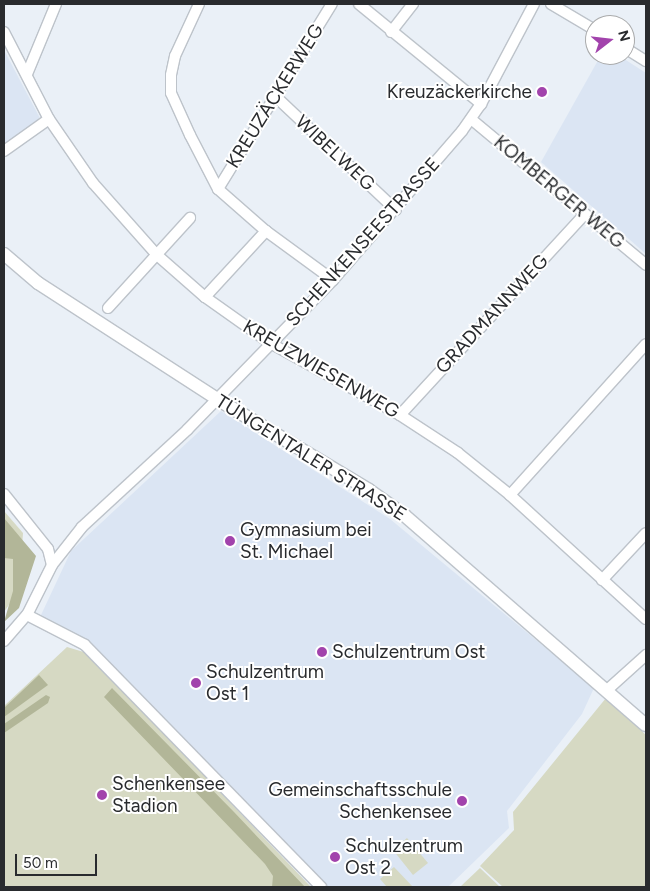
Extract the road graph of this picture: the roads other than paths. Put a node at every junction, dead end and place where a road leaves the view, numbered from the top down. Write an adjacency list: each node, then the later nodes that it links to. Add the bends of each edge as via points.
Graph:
1 (56, 4): 13 (street)
2 (199, 4): 19 (street, via 175,56 171,93)
3 (332, 4): 14 (street, KREUZÄCKERWEG)
4 (359, 4): 10 (street)
5 (413, 4): 10 (street)
6 (534, 4): 15 (street, SCHENKENSEESTRASSE)
7 (551, 4): 8 (street)
8 (585, 24)
9 (4, 32): 13 (street, KREUZWIESENWEG)
10 (391, 32): 15 (street)
11 (635, 54): 12 (street)
12 (646, 60)
13 (27, 74): 16 (street, KREUZWIESENWEG)
14 (274, 96): 19 (street, KREUZÄCKERWEG); 20 (street, WIBELWEG)
15 (481, 104): 17 (street, SCHENKENSEESTRASSE)
16 (49, 119): 18 (street); 25 (street, KREUZWIESENWEG, via 93,183)
17 (471, 119): 20 (street, SCHENKENSEESTRASSE); 21 (street, KOMBERGER WEG)
18 (4, 151)
19 (218, 189): 23 (street)
20 (396, 210): 27 (street, SCHENKENSEESTRASSE)
21 (584, 214): 26 (street, KOMBERGER WEG); 33 (street, GRADMANNWEG)
22 (190, 218): 25 (street)
23 (266, 231): 27 (street); 28 (street)
24 (4, 254): 32 (street, TÜNGENTALER STRASSE, via 38,283)
25 (157, 255): 28 (street, KREUZWIESENWEG); 29 (street)
26 (646, 265)
27 (332, 280): 30 (street, SCHENKENSEESTRASSE)
28 (205, 297): 30 (street, KREUZWIESENWEG)
29 (108, 308)
30 (270, 343): 32 (street, SCHENKENSEESTRASSE); 33 (street, KREUZWIESENWEG)
31 (646, 344): 35 (street)
32 (217, 399): 37 (street, SCHENKENSEESTRASSE, via 82,527); 43 (street, TÜNGENTALER STRASSE, via 301,447 404,515)
33 (400, 415): 35 (street, KREUZWIESENWEG, via 458,453)
34 (4, 494): 37 (street, via 48,549)
35 (510, 495): 38 (street, KREUZWIESENWEG)
36 (646, 533): 38 (street)
37 (52, 565): 39 (street, SCHENKENSEESTRASSE)
38 (602, 580): 40 (street, KREUZWIESENWEG)
39 (27, 615): 41 (street, SCHENKENSEESTRASSE); 45 (street, via 85,645)
40 (646, 620)
41 (4, 641)
42 (646, 655): 43 (street)
43 (606, 691): 44 (street, TÜNGENTALER STRASSE)
44 (646, 725)
45 (321, 887)

